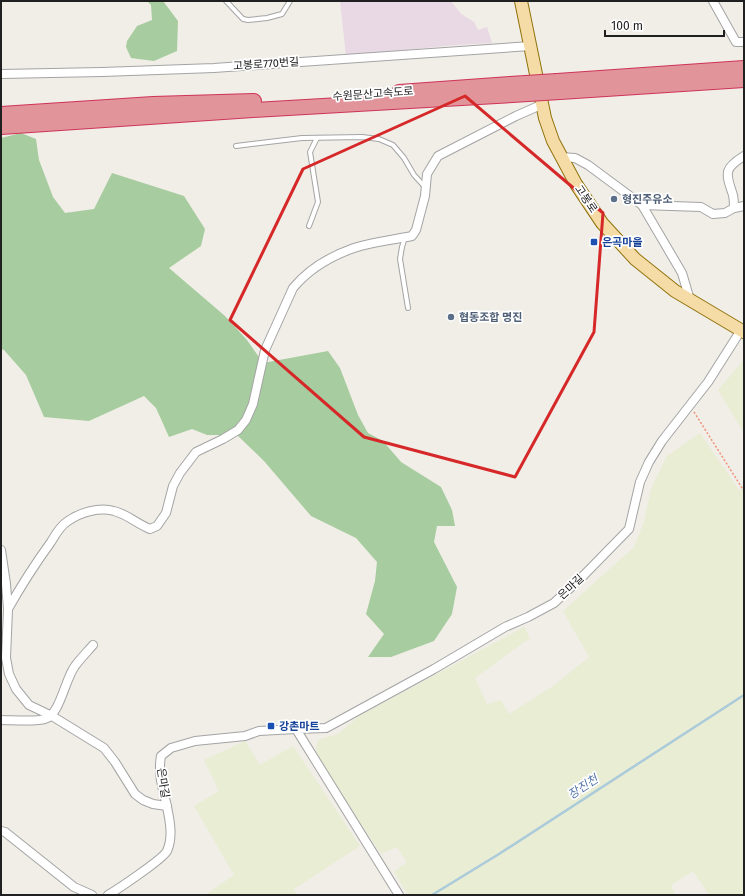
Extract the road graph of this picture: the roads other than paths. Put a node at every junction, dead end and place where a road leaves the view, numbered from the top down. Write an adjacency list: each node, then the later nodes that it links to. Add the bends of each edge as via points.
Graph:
1 (226, 1): 2 (lane, via 243,19 248,20 282,14)
2 (290, 1)
3 (521, 1): 6 (main road, 고봉로)
4 (713, 1): 5 (street, via 736,42)
5 (744, 42)
6 (531, 46): 8 (street, 고봉로770번길, via 214,68); 12 (main road, 고봉로)
7 (744, 68): 10 (highway, 수원문산고속도로)
8 (1, 74)
9 (744, 80): 10 (highway, 수원문산고속도로)
10 (559, 86): 11 (highway, 수원문산고속도로, bridge)
11 (511, 90): 13 (highway, 수원문산고속도로, via 153,104); 14 (highway, 수원문산고속도로)
12 (543, 104): 18 (main road, 고봉로, via 548,126); 19 (street, via 438,156 427,174)
13 (1, 114)
14 (1, 127)
15 (317, 138): 16 (lane); 19 (lane, via 362,137 393,144 414,175); 23 (lane, via 310,152 318,202)
16 (236, 146)
17 (744, 156): 22 (street, via 736,161 727,175)
18 (561, 157): 20 (street, via 575,158 588,165); 25 (main road, 고봉로, via 602,223 635,259)
19 (426, 187): 24 (street, via 416,230 412,236)
20 (642, 205): 22 (street, via 701,207 713,214 725,213); 25 (street, via 682,273)
21 (744, 206): 22 (street)
22 (734, 208)
23 (310, 226)
24 (406, 237): 26 (lane, via 400,259); 29 (street, via 354,248 311,271 293,288 265,350 253,404 246,420 238,430 223,440 196,452 180,473 166,513 157,526 150,529 141,526 114,510 85,512 66,522)
25 (690, 300): 27 (main road, 고봉로)
26 (408, 308)
27 (742, 331): 33 (street, 은마길, via 649,462 640,482 629,529 554,603 505,627 326,728)
28 (1, 550): 29 (street)
29 (8, 609): 31 (street, via 6,658 9,674 16,689 29,705)
30 (93, 645): 31 (street, via 74,667)
31 (52, 716): 32 (street, via 44,720); 34 (street, via 104,748 135,794 153,804)
32 (1, 720)
33 (296, 729): 34 (street, 은마길, via 259,731 245,736 195,741 171,748 161,756 159,768); 38 (street)
34 (167, 806): 37 (street, 은마길, via 170,842 167,853)
35 (1, 831): 36 (street, via 74,887)
36 (92, 895)
37 (108, 895)
38 (400, 895)

